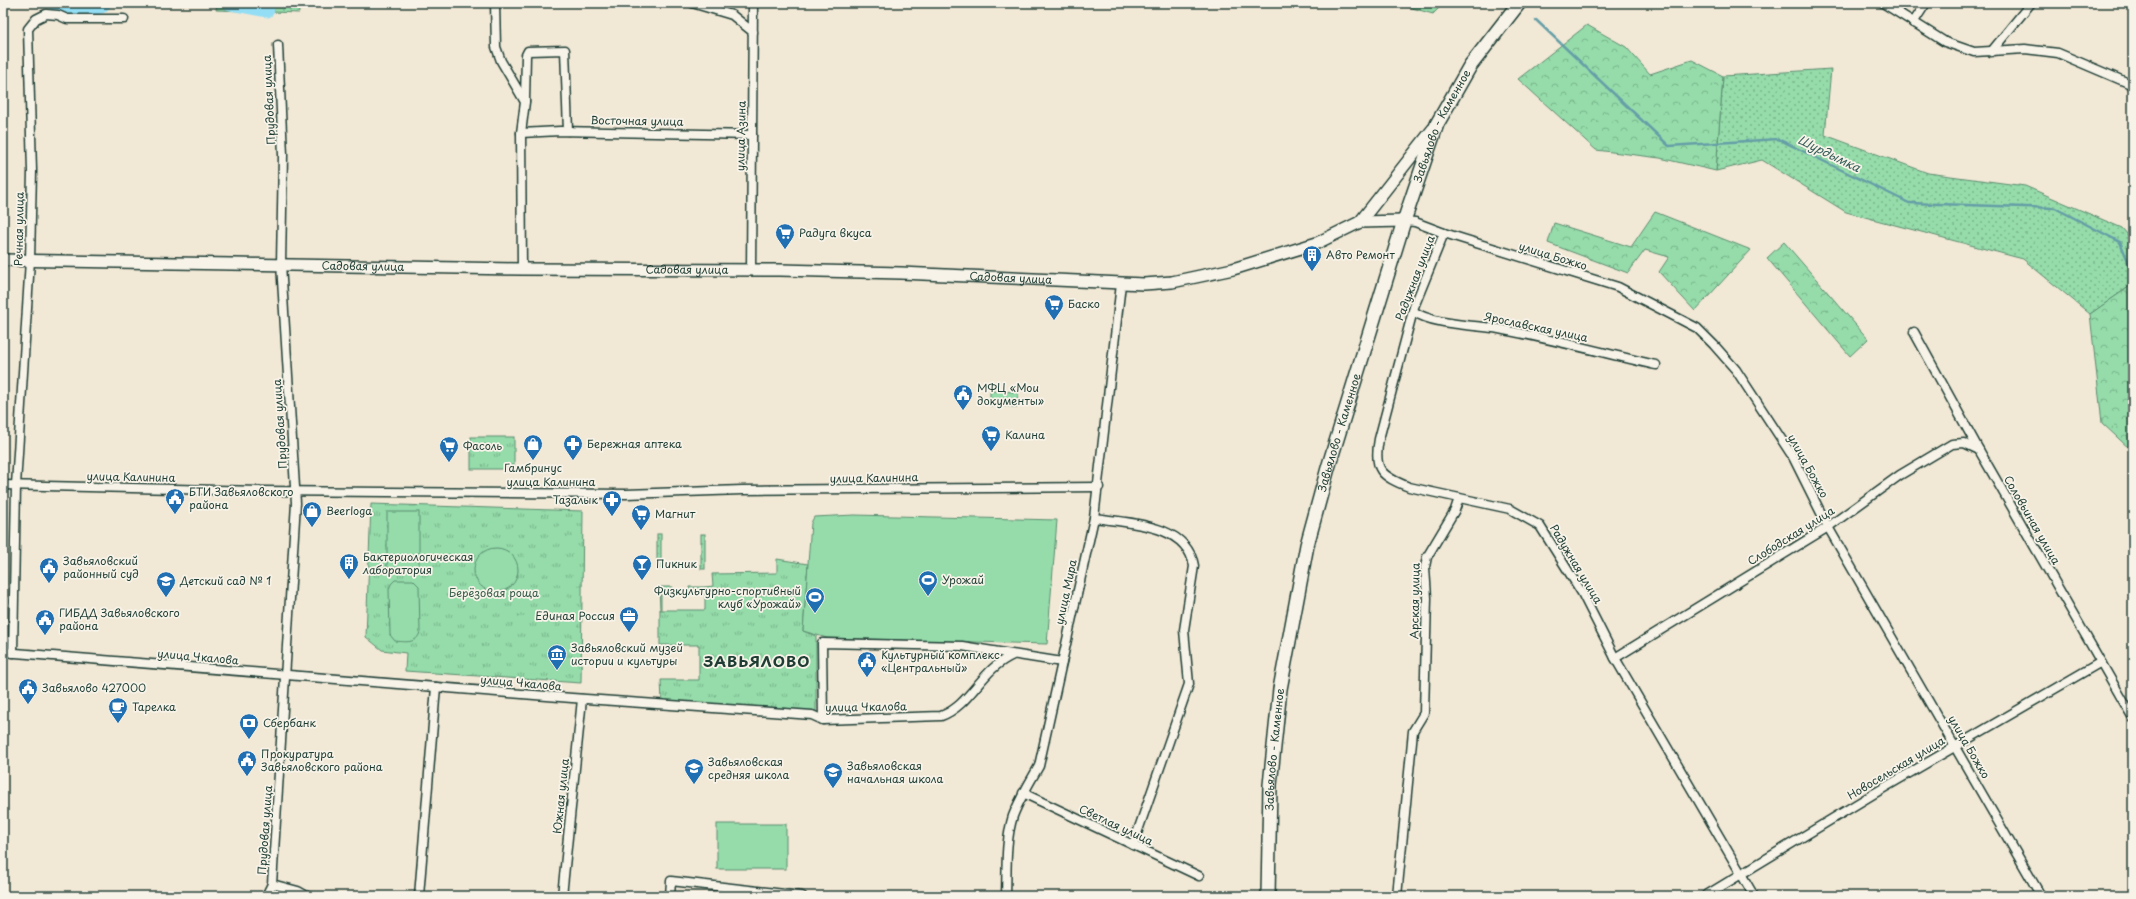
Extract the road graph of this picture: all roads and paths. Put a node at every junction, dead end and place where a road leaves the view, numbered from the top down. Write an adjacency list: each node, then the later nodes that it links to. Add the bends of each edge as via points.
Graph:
1 (495, 3): 14 (street, via 496,47 501,61)
2 (692, 3): 10 (street, via 732,15)
3 (753, 3): 10 (street, улица Азина)
4 (1519, 3): 15 (main road, Завьялово - Каменное, via 1470,66)
5 (1883, 3): 9 (street)
6 (1926, 3): 9 (street)
7 (2031, 3): 12 (street)
8 (124, 20): 23 (street, Речная улица, via 67,19 46,14 36,19 28,29 32,171)
9 (1913, 23): 12 (street, via 1945,42 1974,52)
10 (753, 32): 18 (street, улица Азина)
11 (278, 45): 24 (street, Прудовая улица, via 283,155)
12 (1991, 52): 13 (street, via 2025,49 2058,53)
13 (2133, 86)
14 (526, 102): 16 (street, via 528,52 566,50); 17 (street)
15 (1438, 124): 19 (main road, Завьялово - Каменное); 20 (street)
16 (568, 131): 17 (street, Восточная улица); 18 (street, Восточная улица)
17 (521, 133): 25 (street)
18 (752, 135): 26 (street, улица Азина)
19 (1404, 221): 20 (street); 21 (street, улица Божко, via 1415,222); 64 (main road, Завьялово - Каменное, via 1328,468 1307,545 1294,608 1280,689 1274,744 1268,833)
20 (1360, 222): 27 (street, Садовая улица, via 1316,243 1233,269 1172,282)
21 (1444, 233): 28 (street, Радужная улица); 38 (street, улица Божко, via 1618,287 1697,328 1740,376 1793,457)
22 (3, 260): 23 (street, Садовая улица)
23 (30, 260): 24 (street, Садовая улица); 33 (street, Речная улица)
24 (281, 264): 25 (street, Садовая улица); 35 (street, Прудовая улица)
25 (522, 269): 26 (street, Садовая улица)
26 (751, 270): 27 (street, Садовая улица, via 901,273)
27 (1121, 284): 34 (street, улица Мира)
28 (1413, 311): 30 (street, Ярославская улица, via 1418,315 1435,319 1499,329); 36 (street, Радужная улица, via 1379,439 1377,465 1383,474 1393,481)
29 (1914, 332): 31 (street, Соловьиная улица)
30 (1656, 365)
31 (1979, 450): 38 (street, Слободская улица, via 1964,443 1952,444 1900,475); 44 (street, Соловьиная улица)
32 (3, 485): 33 (street, улица Калинина)
33 (16, 485): 35 (street, улица Калинина); 40 (street, Речная улица)
34 (1098, 487): 35 (street, улица Калинина, via 742,490 626,494); 37 (street, улица Мира)
35 (296, 490): 45 (street, Прудовая улица)
36 (1459, 498): 42 (street, Радужная улица, via 1510,509 1540,526 1582,593); 65 (street, Арская улица, via 1455,510 1427,557 1425,568 1427,598 1424,713 1413,731)
37 (1094, 518): 43 (street, улица Мира); 52 (street, via 1138,525 1174,536 1187,547 1194,566 1184,630 1189,684)
38 (1828, 527): 42 (street, Слободская улица); 50 (street, улица Божко)
39 (3, 652): 40 (street, улица Чкалова)
40 (13, 653): 45 (street, улица Чкалова)
41 (1013, 655): 43 (street); 49 (street, улица Чкалова, via 1001,660 988,671 958,708 941,716); 49 (street, via 962,646 822,643)
42 (1615, 658): 53 (street, Радужная улица)
43 (1062, 662): 51 (street, улица Мира, via 1039,766)
44 (2101, 662): 48 (street, Соловьиная улица); 50 (street, Новосельская улица)
45 (285, 675): 46 (street, улица Чкалова); 55 (street, Прудовая улица)
46 (436, 687): 47 (street, улица Чкалова); 58 (street)
47 (582, 699): 49 (street, улица Чкалова, via 812,715); 59 (street, Южная улица)
48 (2133, 718)
49 (822, 720)
50 (1956, 746): 53 (street, Новосельская улица); 68 (street, улица Божко)
51 (1023, 793): 52 (street, Светлая улица); 63 (street, улица Мира, via 1013,816 1008,843)
52 (1133, 845): 54 (street, Светлая улица)
53 (1741, 874): 66 (street, Новосельская улица); 67 (street, Радужная улица)
54 (1199, 876)
55 (272, 884): 56 (street, Прудовая улица); 57 (street, via 298,891)
56 (266, 896)
57 (306, 896)
58 (419, 896)
59 (562, 896)
60 (670, 896): 61 (street, via 671,881)
61 (793, 896): 62 (street)
62 (802, 896)
63 (1006, 896)
64 (1268, 896)
65 (1397, 896)
66 (1705, 896)
67 (1754, 896)
68 (2041, 896)

